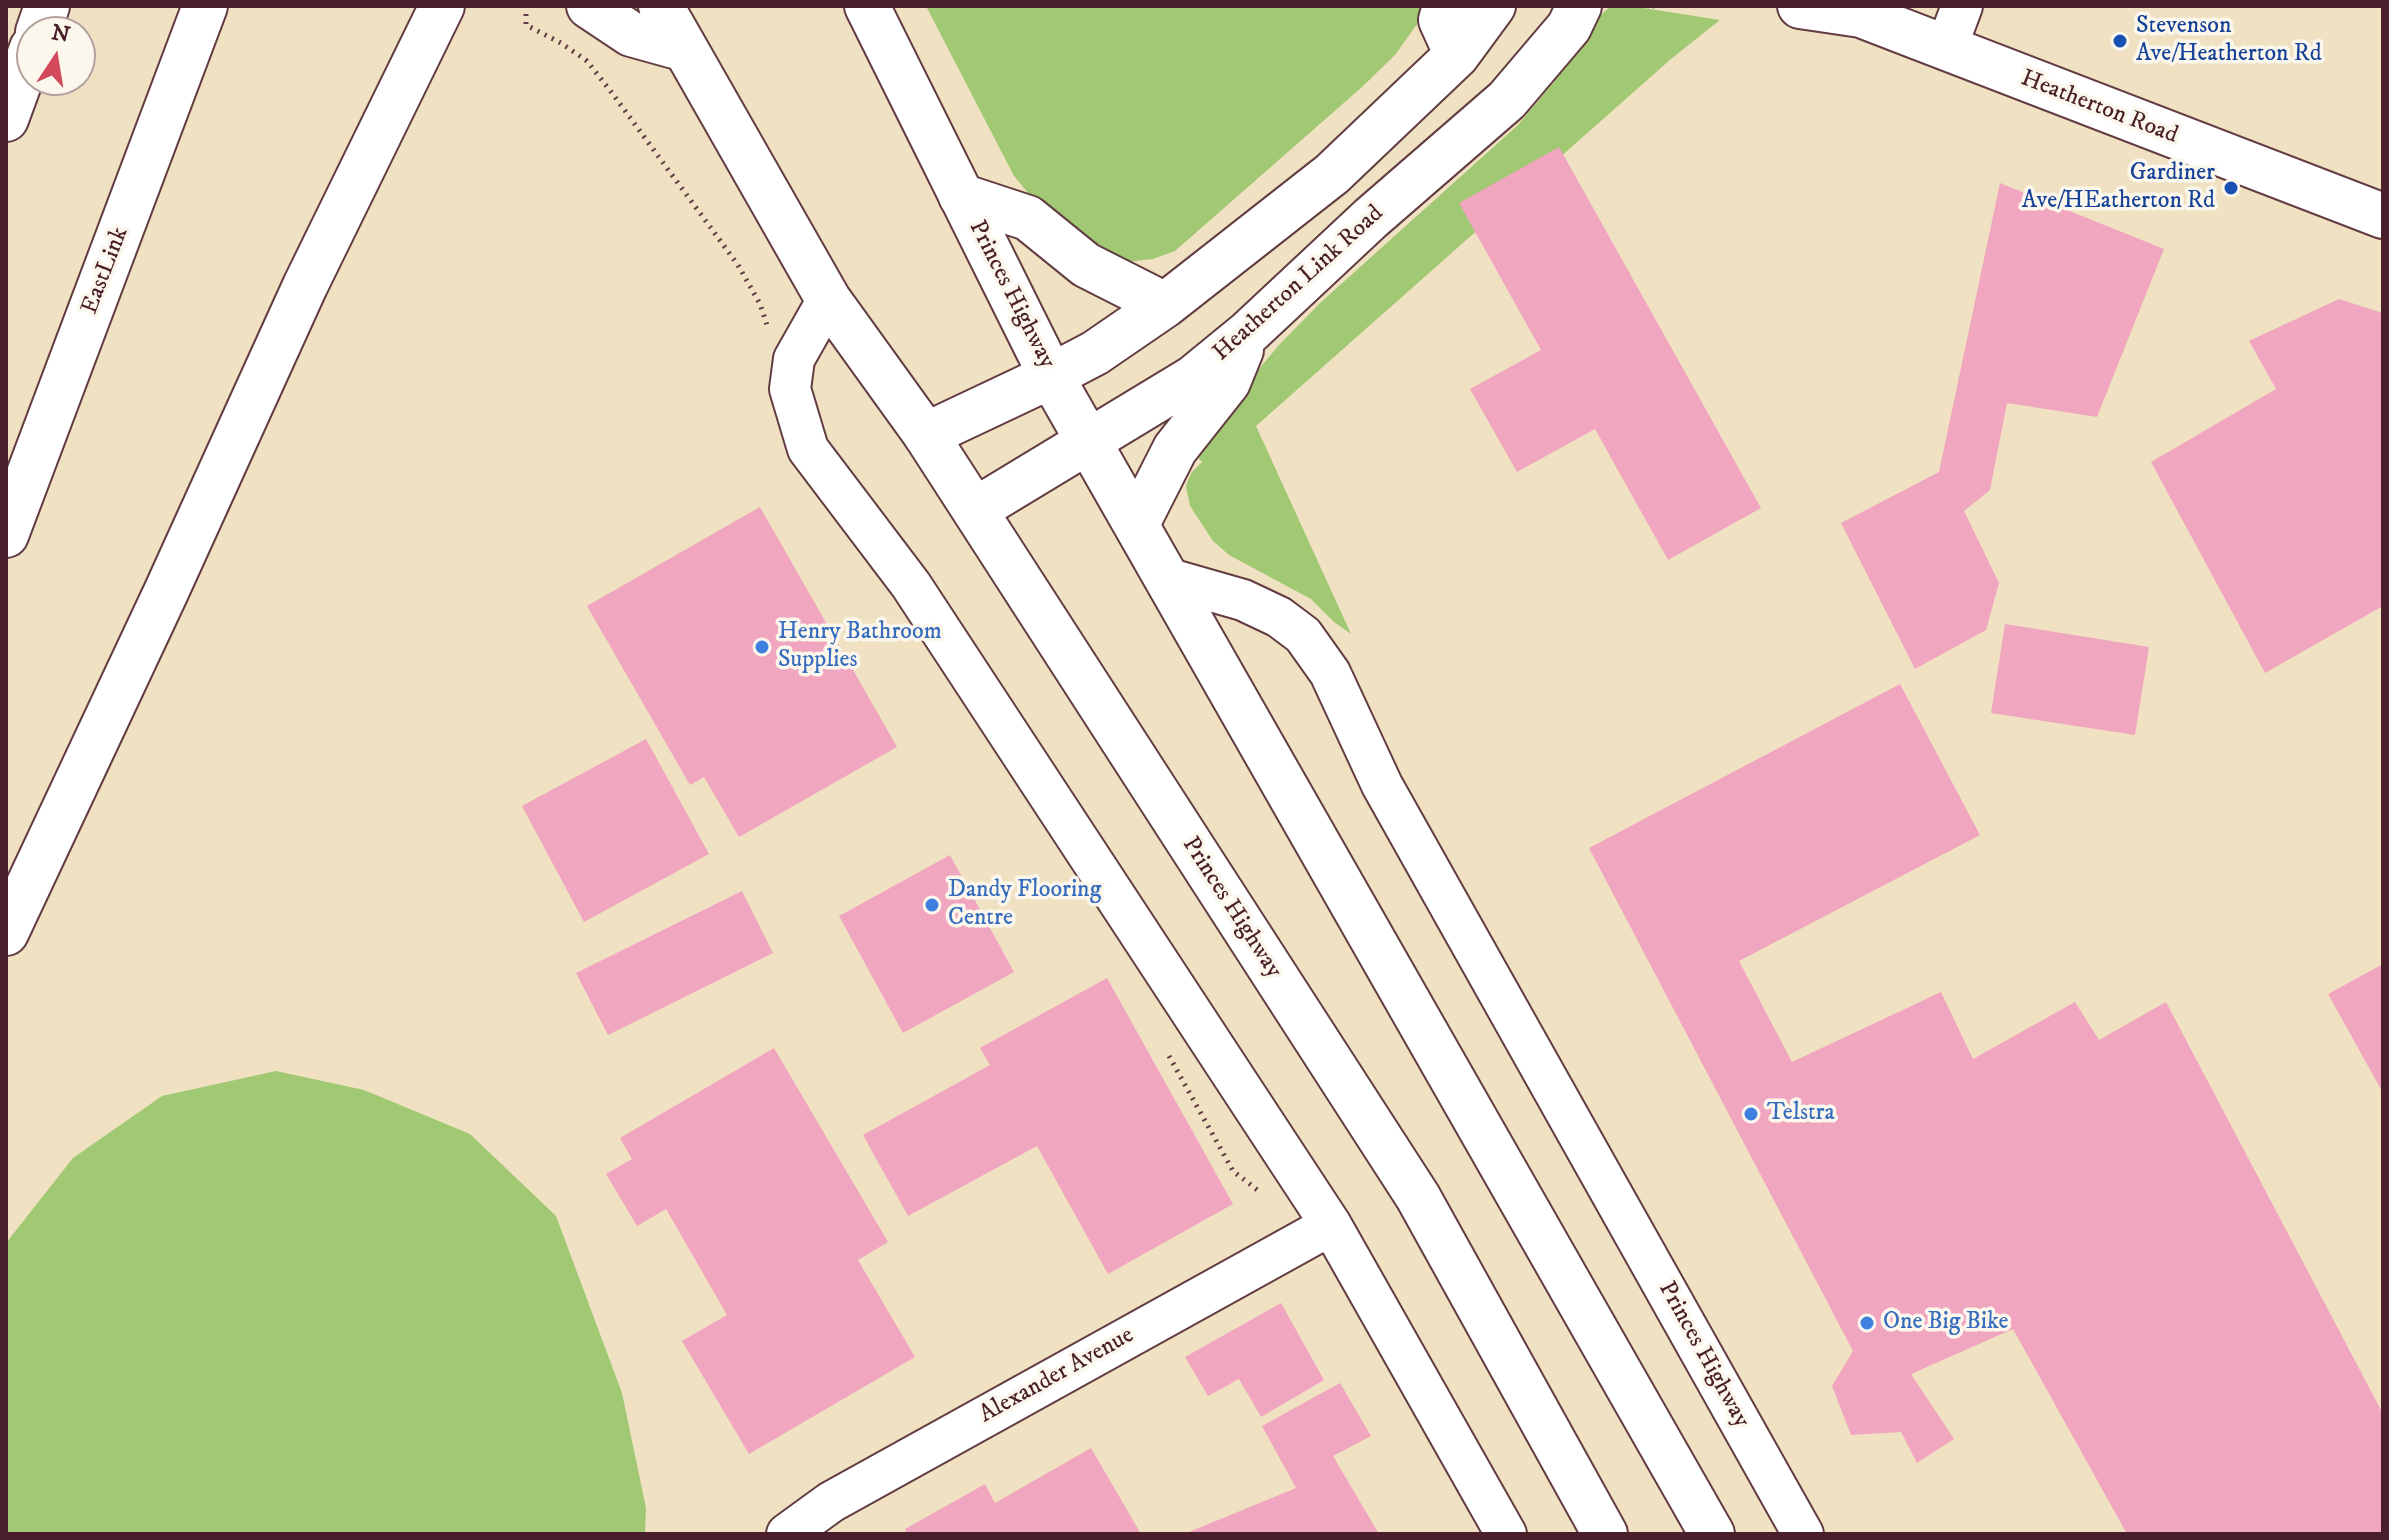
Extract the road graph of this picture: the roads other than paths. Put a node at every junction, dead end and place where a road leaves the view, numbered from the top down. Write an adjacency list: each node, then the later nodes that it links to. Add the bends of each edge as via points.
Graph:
1 (205, 6): 27 (main road, EastLink)
2 (442, 6): 29 (main road, via 305,286)
3 (589, 6): 12 (main road, via 631,34)
4 (661, 6): 12 (main road, Princes Highway)
5 (867, 6): 17 (main road, Princes Highway)
6 (1445, 6): 14 (main road, via 1441,20)
7 (1493, 6): 14 (main road)
8 (1579, 6): 21 (main road, Heatherton Link Road, via 1569,27 1507,100)
9 (1800, 6): 11 (main road, Heatherton Road)
10 (1962, 6): 13 (street)
11 (1858, 10): 13 (main road, Heatherton Road)
12 (685, 49): 19 (main road, Princes Highway)
13 (1946, 49): 18 (main road, Heatherton Road)
14 (1457, 55): 20 (main road, via 1332,174)
15 (16, 92): 16 (main road)
16 (6, 119)
17 (961, 196): 20 (main road, via 1028,218 1086,265); 22 (main road, Princes Highway)
18 (2383, 216)
19 (828, 299): 23 (main road, Princes Highway); 30 (street, via 794,359 790,389 808,449 911,585)
20 (1165, 305): 22 (main road)
21 (1248, 333): 24 (main road, Heatherton Link Road, via 1193,378); 26 (main road, via 1228,382 1175,449)
22 (1051, 376): 23 (main road); 24 (main road, Princes Highway)
23 (926, 435): 25 (main road, Princes Highway)
24 (1089, 441): 25 (main road, Heatherton Link Road); 26 (main road, Princes Highway)
25 (975, 510): 33 (main road, Princes Highway, via 1418,1197)
26 (1137, 524): 28 (main road, Princes Highway)
27 (6, 535)
28 (1166, 578): 34 (main road, Princes Highway); 35 (street, Princes Highway, via 1243,600 1279,617 1303,635 1330,673 1382,785)
29 (6, 933)
30 (1331, 1225): 31 (street, Alexander Avenue, via 831,1502); 32 (street)
31 (789, 1533)
32 (1506, 1534)
33 (1605, 1534)
34 (1712, 1534)
35 (1803, 1534)

